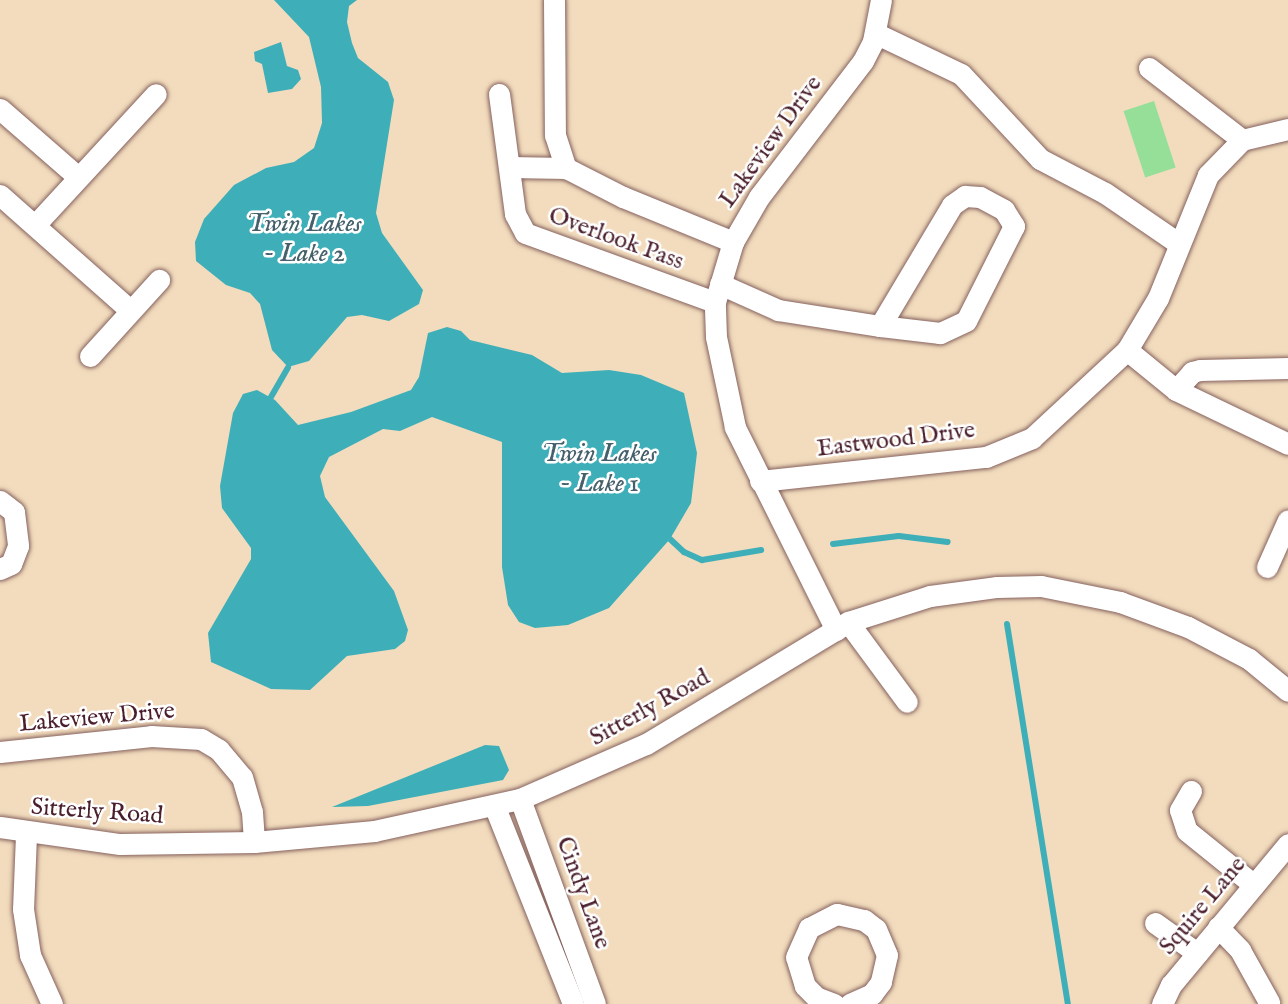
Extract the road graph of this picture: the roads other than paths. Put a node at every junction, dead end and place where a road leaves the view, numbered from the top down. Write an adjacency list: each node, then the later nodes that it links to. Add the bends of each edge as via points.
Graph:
1 (554, 0): 11 (street, Overlook Pass, via 555,135)
2 (881, 0): 3 (street, Lakeview Drive)
3 (875, 33): 15 (street, Lakeview Drive, via 863,61 781,164); 16 (street, via 961,74 1040,159 1105,192)
4 (1149, 68): 9 (street)
5 (156, 94): 12 (street)
6 (499, 94): 10 (street, Overlook Pass)
7 (0, 109): 12 (street)
8 (1288, 129): 9 (street)
9 (1242, 140): 16 (street, Eastwood Drive, via 1208,176)
10 (509, 167): 11 (street, Overlook Pass); 18 (street, Overlook Pass, via 517,225 524,233)
11 (566, 168): 15 (street, Overlook Pass)
12 (78, 177): 14 (street)
13 (0, 195): 14 (street)
14 (35, 225): 19 (street)
15 (733, 242): 18 (street, Lakeview Drive)
16 (1178, 243): 21 (street, Eastwood Drive, via 1158,298)
17 (159, 280): 19 (street)
18 (718, 293): 20 (street, via 778,310); 26 (street, Lakeview Drive, via 716,337 736,427)
19 (130, 310): 22 (street)
20 (880, 326): 20 (street, via 958,200 981,197 1009,213 1013,233 967,321 940,333)
21 (1127, 350): 24 (street); 26 (street, Eastwood Drive, via 1032,438 986,457)
22 (90, 356)
23 (1288, 368): 24 (street, via 1200,370 1192,372)
24 (1177, 390): 25 (street)
25 (1288, 444)
26 (760, 481): 31 (street, Lakeview Drive)
27 (0, 500): 30 (street, via 14,512 18,546 11,564)
28 (1288, 520): 29 (street)
29 (1267, 567)
30 (0, 569)
31 (842, 626): 32 (street, Sitterly Road, via 930,596 1041,586 1120,602 1188,627 1249,659); 33 (street, Lakeview Drive); 36 (street, Sitterly Road, via 646,744)
32 (1288, 691)
33 (907, 702)
34 (0, 752): 40 (street, Lakeview Drive, via 151,736 201,739 219,750 242,777)
35 (1191, 791): 42 (street, via 1180,810 1187,831)
36 (520, 799): 37 (street, Sitterly Road); 49 (street, Cindy Lane)
37 (494, 805): 40 (street, Sitterly Road, via 373,831); 48 (street, Cindy Lane)
38 (0, 827): 39 (street, Sitterly Road)
39 (26, 835): 40 (street, Sitterly Road, via 120,844); 47 (street, via 23,909 30,955)
40 (254, 842)
41 (1288, 844): 42 (street, Squire Lane)
42 (1254, 885): 44 (street, Squire Lane)
43 (1155, 923): 45 (street)
44 (1219, 927): 45 (street, Squire Lane); 46 (street, via 1240,950)
45 (1197, 953): 52 (street, Squire Lane)
46 (1269, 1002)
47 (52, 1004)
48 (573, 1004)
49 (595, 1004)
50 (834, 1004): 51 (street, via 816,998 805,986 796,957 809,928 837,914 864,920 876,929 887,955 881,982 872,993)
51 (850, 1004)
52 (1162, 1004)

